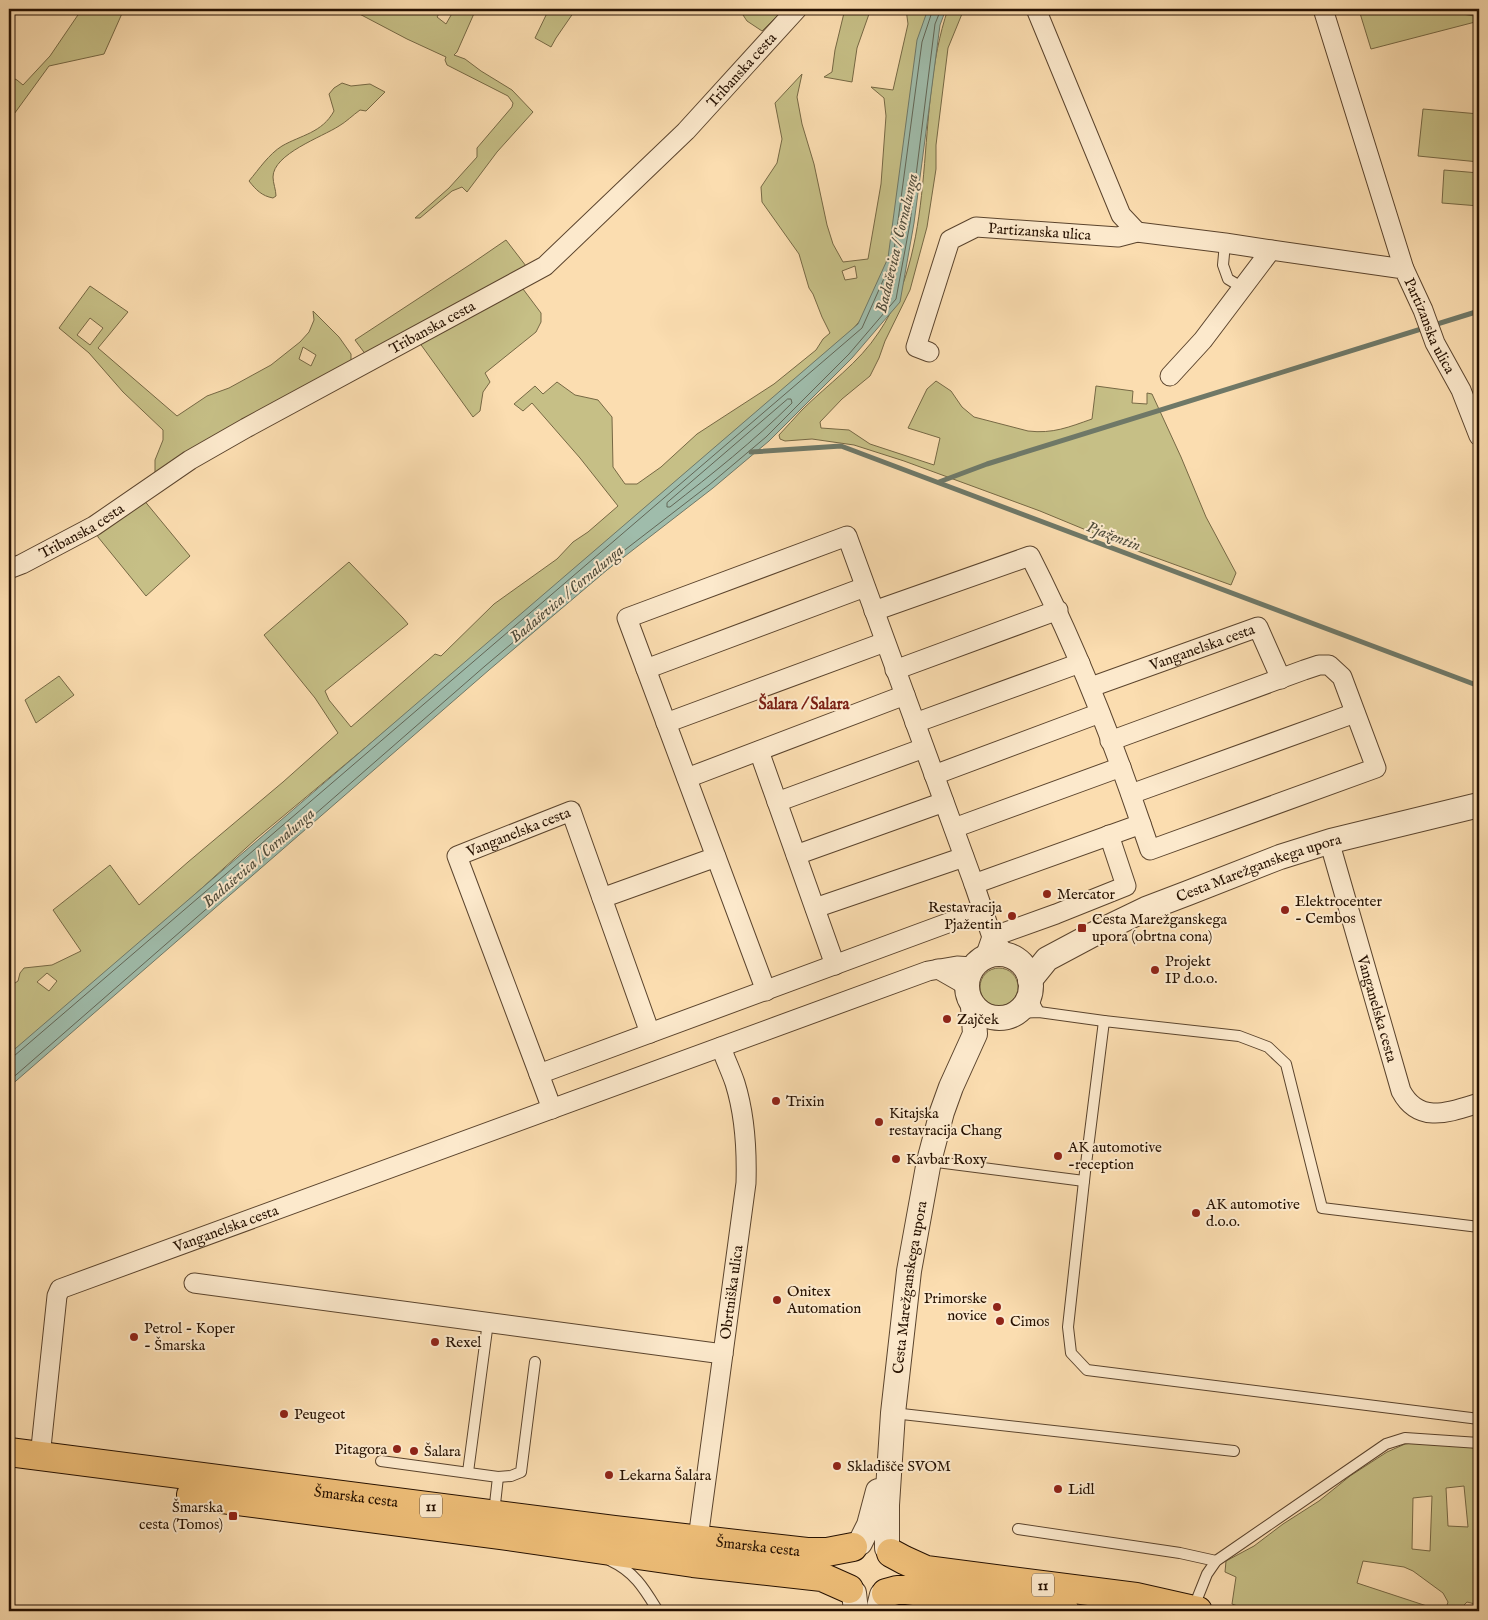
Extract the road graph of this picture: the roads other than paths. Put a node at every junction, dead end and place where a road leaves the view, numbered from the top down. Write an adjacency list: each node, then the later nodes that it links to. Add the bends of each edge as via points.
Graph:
1 (797, 9): 12 (street, Tribanska cesta, via 686,131 546,266 190,460 94,526)
2 (1036, 9): 4 (street, via 1121,215)
3 (1323, 9): 7 (street, Partizanska ulica)
4 (1136, 232): 5 (street, Partizanska ulica); 9 (street, Partizanska ulica, via 1118,237 976,227 950,240 916,347)
5 (1225, 243): 6 (street, Partizanska ulica); 8 (lane, via 1223,265 1228,279)
6 (1270, 250): 7 (street, Partizanska ulica); 8 (street)
7 (1404, 269): 11 (street, Partizanska ulica)
8 (1243, 288): 10 (street)
9 (929, 352)
10 (1170, 376)
11 (1479, 436)
12 (9, 569)
13 (865, 587): 15 (street); 18 (street); 18 (street, via 847,536 636,614 627,618)
14 (1058, 610): 15 (street, via 1030,556); 17 (street); 19 (street)
15 (874, 611): 16 (street)
16 (885, 642): 19 (street); 25 (street)
17 (1080, 663): 21 (street); 26 (street)
18 (646, 670): 25 (street)
19 (895, 670): 22 (street)
20 (1281, 679): 21 (street, Vanganelska cesta, via 1258,627); 24 (street, via 1329,665 1342,677); 27 (street)
21 (1091, 687): 23 (street)
22 (904, 695): 26 (street); 29 (street)
23 (1100, 713): 27 (street); 31 (street)
24 (1355, 713): 33 (street); 37 (street, via 1376,768 1150,850)
25 (666, 723): 32 (street)
26 (915, 724): 28 (street)
27 (1110, 740): 30 (street)
28 (924, 748): 31 (street); 34 (street)
29 (759, 751): 32 (street); 34 (street)
30 (1121, 767): 33 (street); 38 (street)
31 (934, 776): 35 (street)
32 (687, 778): 42 (street)
33 (1131, 794): 37 (street)
34 (777, 802): 41 (street)
35 (944, 802): 38 (street); 41 (street)
36 (1479, 805): 40 (street, Cesta Marežganskega upora)
37 (1141, 824): 39 (street)
38 (954, 828): 43 (street)
39 (1109, 835): 44 (street); 49 (street, Vanganelska cesta, via 1126,886 1056,914)
40 (1331, 840): 49 (street, Cesta Marežganskega upora, via 1146,909); 55 (street, Vanganelska cesta, via 1406,1100 1414,1107 1437,1114)
41 (796, 855): 46 (street)
42 (716, 857): 45 (street); 50 (street)
43 (964, 857): 44 (street); 46 (street)
44 (974, 884): 47 (street)
45 (602, 898): 52 (street, Vanganelska cesta); 54 (street, Vanganelska cesta, via 571,811 457,856)
46 (815, 908): 48 (street)
47 (983, 910): 48 (street); 49 (street)
48 (835, 965): 50 (street)
49 (1002, 982): 51 (lane); 53 (street, Vanganelska cesta, via 957,966 938,969); 57 (street, Cesta Marežganskega upora, via 951,1087)
50 (766, 990): 52 (street)
51 (1104, 1021): 58 (lane); 59 (lane, via 1239,1036 1268,1047 1286,1064 1322,1208)
52 (650, 1033): 54 (street)
53 (721, 1048): 56 (street, Vanganelska cesta); 62 (street, Obrtniška ulica, via 735,1085 747,1146 746,1183)
54 (539, 1074): 56 (street, Vanganelska cesta)
55 (1479, 1103)
56 (552, 1109): 69 (street, Vanganelska cesta, via 60,1289)
57 (929, 1161): 58 (lane); 64 (street, Cesta Marežganskega upora, via 909,1271)
58 (1084, 1181): 65 (lane, via 1068,1327 1071,1353 1088,1370)
59 (1479, 1227)
60 (194, 1283): 61 (street)
61 (488, 1322): 62 (street); 72 (lane)
62 (724, 1354): 76 (street, Obrtniška ulica)
63 (535, 1362): 73 (lane, via 521,1472)
64 (892, 1413): 67 (lane); 77 (street, Cesta Marežganskega upora, via 876,1505); 79 (street, Cesta Marežganskega upora, via 887,1505)
65 (1479, 1419)
66 (1479, 1443): 80 (lane, via 1405,1438 1386,1444)
67 (1234, 1451)
68 (9, 1452): 69 (main road, Šmarska cesta / 11)
69 (40, 1457): 74 (main road, Šmarska cesta / 11)
70 (381, 1461): 72 (lane)
71 (9, 1471): 78 (main road, Šmarska cesta / 11)
72 (468, 1472): 73 (lane)
73 (498, 1477): 74 (lane)
74 (494, 1514): 76 (main road, Šmarska cesta / 11)
75 (1018, 1530): 80 (lane)
76 (698, 1539): 77 (main road, Šmarska cesta / 11, via 817,1552)
77 (857, 1545): 79 (main road, 11, via 875,1542); 81 (main road, via 846,1554 842,1563 844,1581)
78 (601, 1549): 81 (main road, Šmarska cesta / 11, via 822,1577); 84 (lane, via 606,1557 633,1575)
79 (889, 1551): 82 (main road, via 896,1561 896,1578); 83 (main road, 11, via 926,1570 1136,1597)
80 (1216, 1561): 83 (lane, via 1206,1574)
81 (853, 1598): 82 (main road, 11)
82 (882, 1600): 85 (main road, 11, via 897,1590 907,1590)
83 (1195, 1610)
84 (658, 1611)
85 (1065, 1611)

